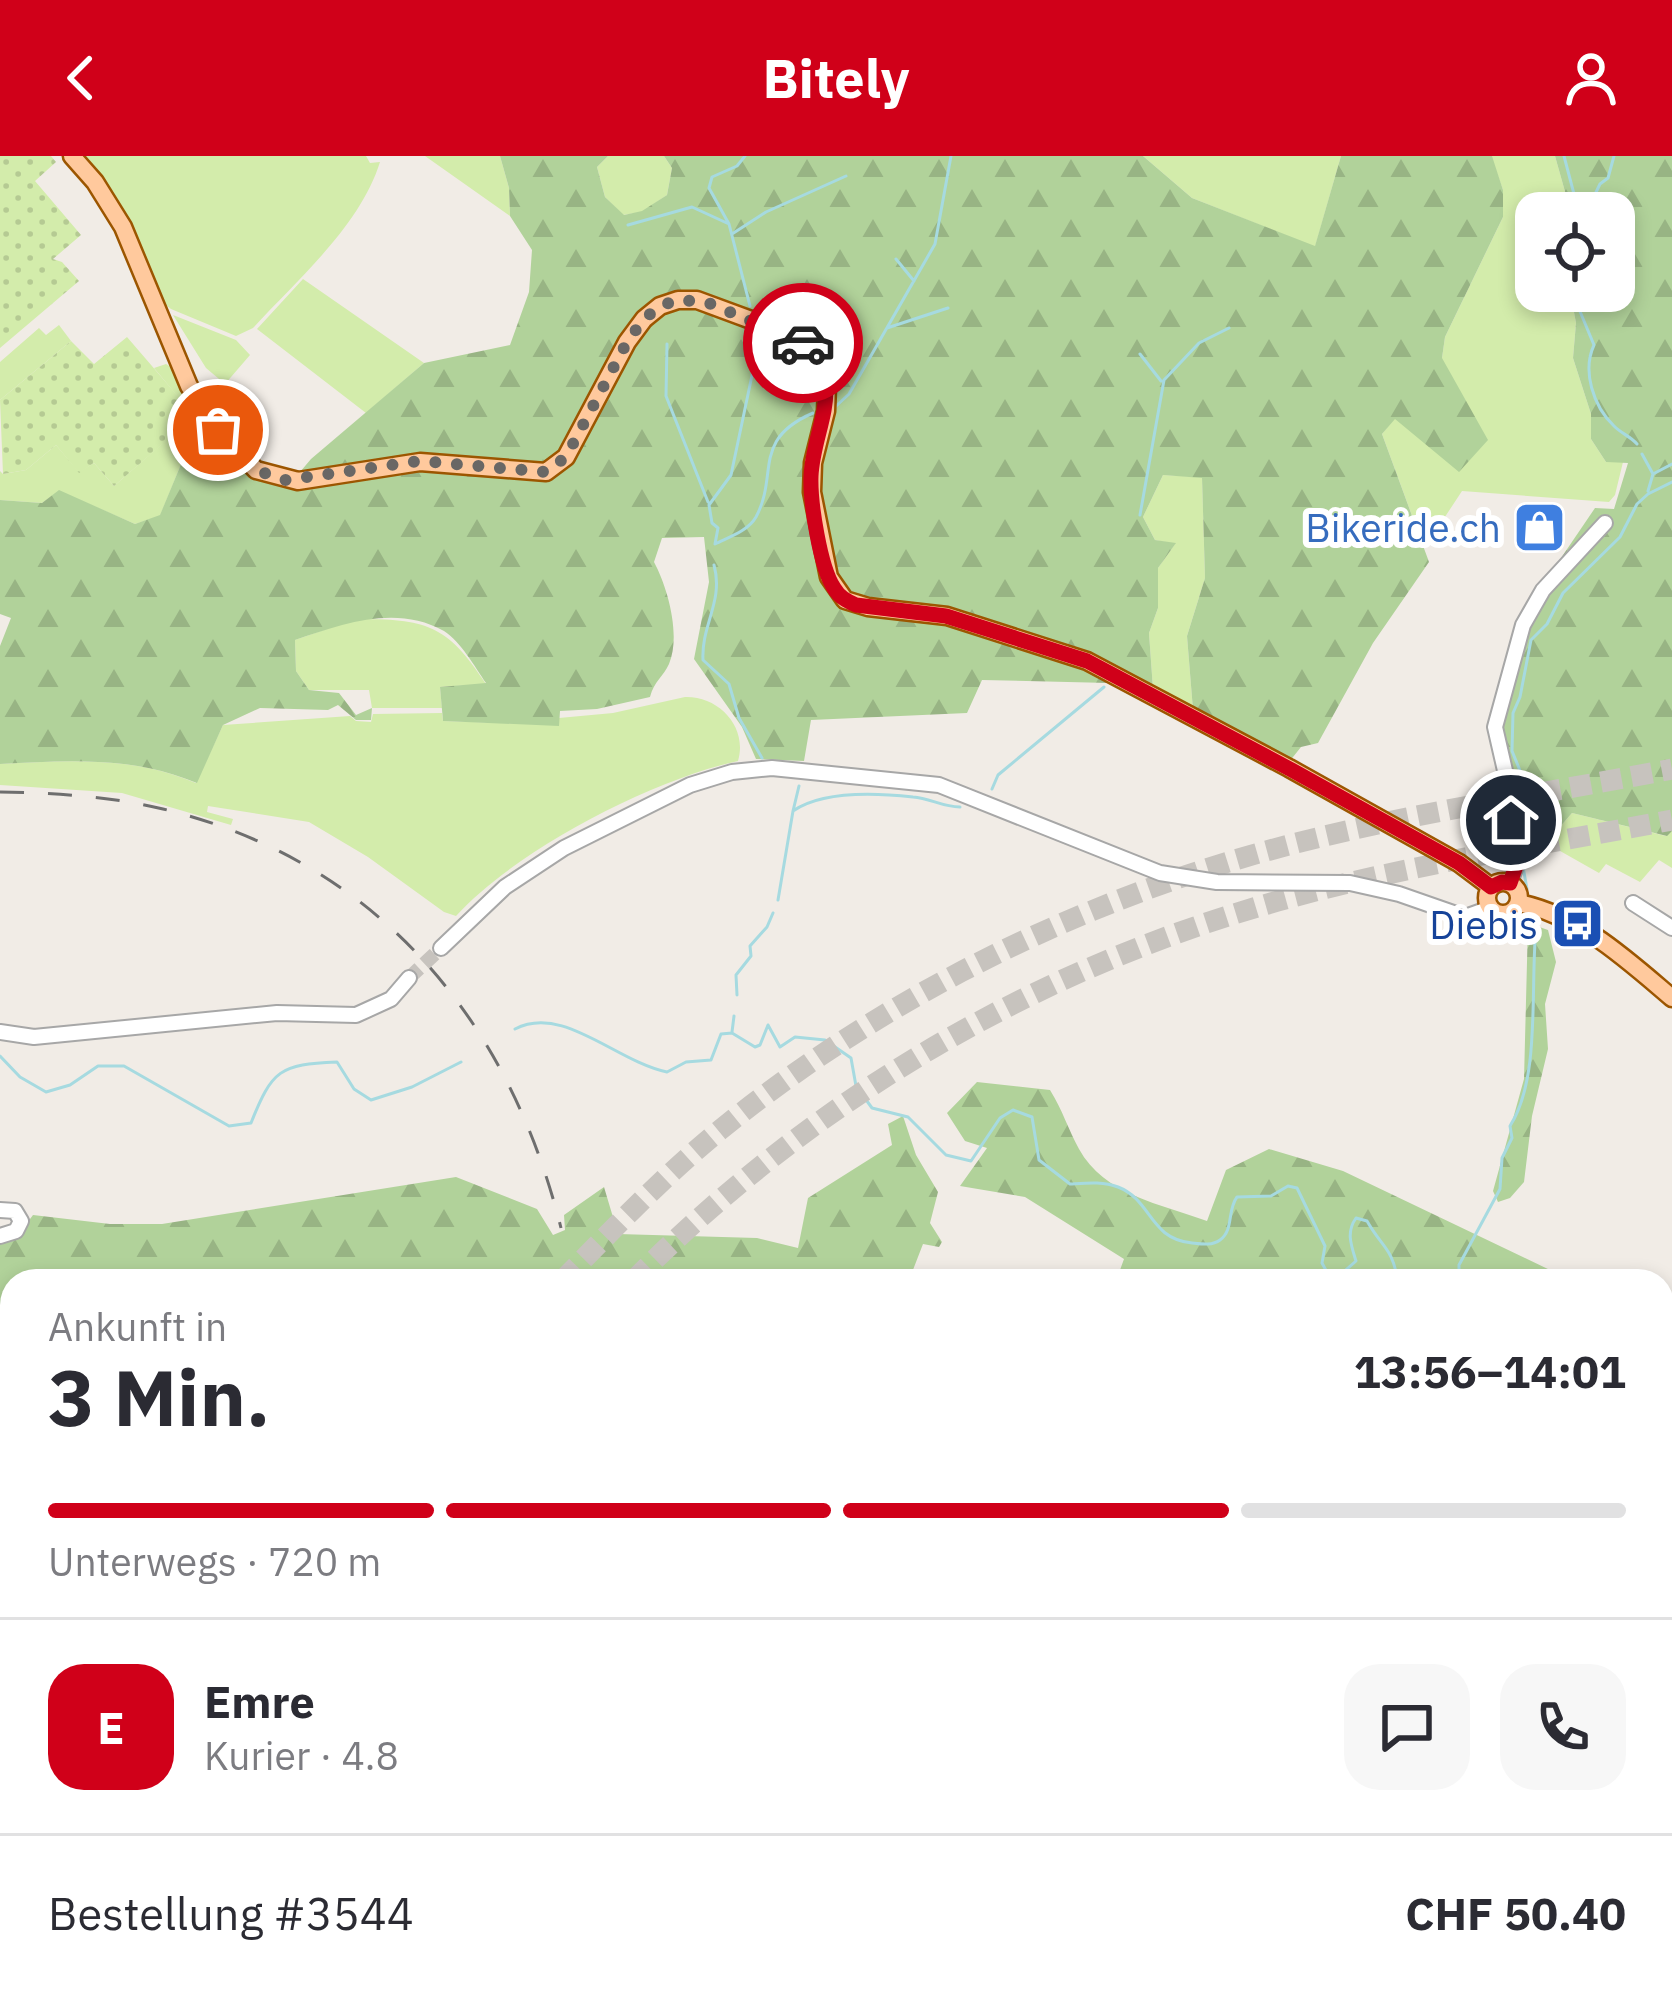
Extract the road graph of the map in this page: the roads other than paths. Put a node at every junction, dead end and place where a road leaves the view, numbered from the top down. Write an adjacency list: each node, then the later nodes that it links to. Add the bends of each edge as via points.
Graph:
1 (71, 156): 3 (main road, via 123,227 189,386 244,461 269,476 298,481 420,461 546,472 566,457 644,319 678,300 717,305 797,339 823,370 827,398 812,492 829,577 845,600 960,619 1087,661)
2 (1605, 523): 3 (street, via 1543,590 1523,625 1495,727 1516,866)
3 (1500, 885): 4 (main road, via 1519,893); 6 (main road, via 1487,896)
4 (1519, 903): 6 (main road, via 1507,914); 10 (main road, via 1577,924)
5 (1633, 903): 7 (street)
6 (1490, 908): 8 (street, via 1465,917 1349,883 1160,873 939,785 772,768 671,792 547,857)
7 (1672, 928)
8 (441, 948)
9 (409, 979): 11 (street, via 391,999 340,1018 284,1013 34,1037)
10 (1672, 998)
11 (0, 1032)
12 (0, 1210): 13 (street, via 15,1211 21,1222)
13 (0, 1236)

